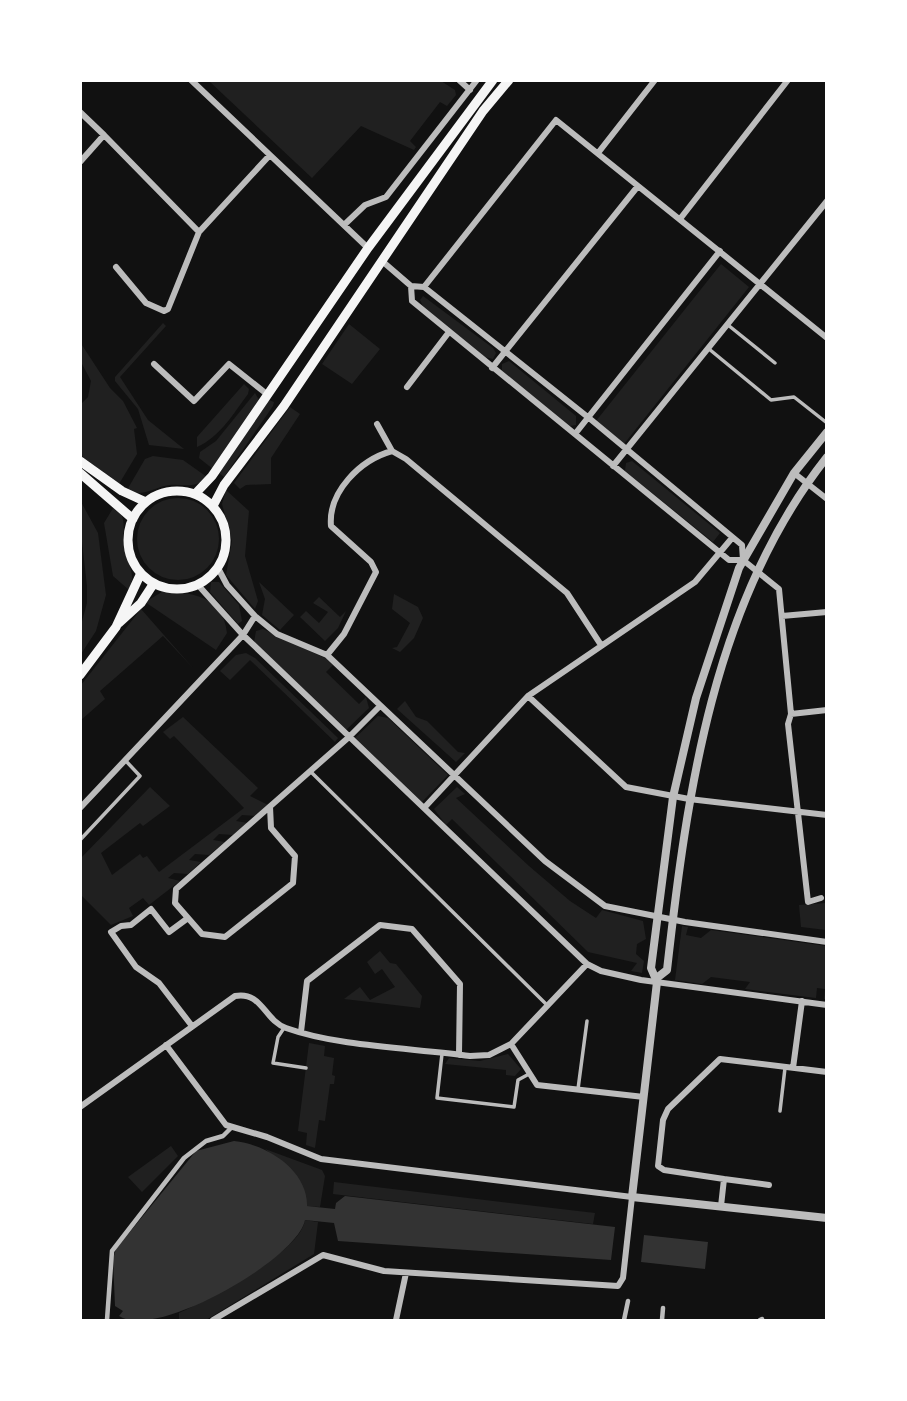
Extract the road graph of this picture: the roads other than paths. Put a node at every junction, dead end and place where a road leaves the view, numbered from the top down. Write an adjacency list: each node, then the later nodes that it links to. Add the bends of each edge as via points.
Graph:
1 (191, 80): 12 (street)
2 (458, 80): 8 (street)
3 (477, 80): 8 (street)
4 (493, 80): 19 (main road)
5 (509, 80): 21 (main road)
6 (655, 80): 11 (street)
7 (789, 80): 16 (street)
8 (470, 90): 17 (street, via 386,197 365,205)
9 (80, 112): 10 (street)
10 (104, 135): 13 (street); 18 (street)
11 (598, 153): 14 (street); 25 (street, via 556,120)
12 (269, 156): 17 (street); 18 (street)
13 (80, 162)
14 (638, 186): 16 (street); 30 (street)
15 (827, 201): 23 (street)
16 (680, 219): 20 (street)
17 (344, 225): 19 (street)
18 (199, 232): 22 (street, via 164,311 146,303)
19 (368, 248): 21 (main road); 35 (main road)
20 (720, 251): 23 (street); 37 (street)
21 (382, 261): 24 (street); 36 (main road)
22 (116, 267)
23 (761, 285): 26 (street); 28 (street)
24 (411, 286): 25 (street); 27 (street, via 412,302)
25 (424, 287): 30 (street)
26 (728, 325): 29 (street); 31 (lane)
27 (449, 332): 33 (street); 34 (street)
28 (827, 338)
29 (709, 349): 38 (lane, via 771,400 794,397); 42 (street)
30 (505, 352): 33 (street); 37 (street)
31 (775, 363)
32 (154, 364): 35 (street, via 194,401 229,364)
33 (492, 368): 41 (street)
34 (407, 387)
35 (268, 395): 36 (main road); 50 (main road, via 212,477)
36 (284, 406): 53 (main road)
37 (589, 418): 41 (street); 42 (street)
38 (827, 423)
39 (377, 424): 43 (street)
40 (827, 432): 48 (street)
41 (575, 434): 46 (street)
42 (627, 450): 46 (street); 55 (street)
43 (392, 451): 68 (street, via 567,593); 69 (street, via 379,454 348,478 330,510 331,526 372,562 376,572 344,634)
44 (827, 457): 49 (street)
45 (80, 461): 52 (main road)
46 (613, 466): 56 (street)
47 (80, 473): 54 (main road)
48 (794, 473): 49 (street); 57 (street)
49 (807, 483): 51 (street); 59 (street)
50 (195, 494): 52 (main road, via 169,491); 53 (main road)
51 (827, 499)
52 (146, 502): 54 (main road)
53 (213, 506): 58 (main road, via 224,525 226,547)
54 (133, 519): 60 (main road, via 128,538)
55 (732, 537): 56 (street); 57 (street, via 742,545)
56 (719, 552): 57 (street, via 729,560); 68 (street, via 695,582)
57 (743, 560): 59 (street); 79 (street, via 696,698)
58 (218, 568): 62 (main road); 64 (street)
59 (757, 570): 65 (street, via 779,590); 80 (street, via 724,663)
60 (141, 573): 61 (main road); 66 (main road)
61 (154, 583): 62 (main road, via 176,589); 66 (main road)
62 (198, 585): 67 (street)
63 (827, 612): 65 (street)
64 (255, 616): 67 (street); 69 (street, via 277,634)
65 (782, 616): 74 (street)
66 (116, 627): 70 (main road)
67 (243, 635): 75 (street); 76 (street)
68 (601, 645): 71 (street)
69 (327, 655): 72 (street)
70 (80, 675)
71 (528, 696): 78 (street); 79 (street, via 626,787)
72 (380, 706): 75 (street); 78 (street)
73 (827, 710): 74 (street)
74 (792, 714): 84 (street, via 788,724)
75 (349, 737): 77 (street); 83 (street)
76 (125, 760): 82 (street); 86 (lane, via 140,776)
77 (310, 771): 81 (street); 96 (lane)
78 (454, 776): 83 (street); 88 (street, via 584,892 605,906)
79 (673, 797): 80 (street); 88 (street)
80 (689, 799): 84 (street); 90 (street)
81 (270, 807): 89 (street, via 176,889 175,903); 89 (street, via 271,828 295,856 293,883 225,937 202,934)
82 (80, 808)
83 (424, 808): 92 (street)
84 (797, 811): 85 (street); 87 (street, via 808,902)
85 (827, 815)
86 (80, 839)
87 (821, 898)
88 (657, 917): 90 (street); 93 (street, via 651,968)
89 (188, 918): 98 (street, via 169,932 151,909 131,925 111,932 136,967 159,983)
90 (673, 919): 91 (street); 93 (street, via 667,970)
91 (827, 942)
92 (587, 964): 93 (street, via 611,974); 96 (street)
93 (657, 980): 94 (street); 110 (street)
94 (802, 1001): 95 (street); 106 (street)
95 (827, 1005)
96 (548, 1006): 101 (street)
97 (587, 1021): 109 (lane)
98 (192, 1026): 99 (street, via 234,996 246,994); 102 (street)
99 (284, 1028): 100 (street); 105 (lane, via 273,1063)
100 (302, 1032): 103 (street); 104 (street, via 307,981 380,925 412,929 460,984)
101 (511, 1044): 104 (street, via 489,1055); 108 (street)
102 (166, 1045): 111 (street); 113 (street)
103 (442, 1053): 104 (street); 108 (lane, via 437,1098 513,1107 518,1080)
104 (458, 1055)
105 (306, 1068)
106 (789, 1068): 107 (street); 112 (lane); 114 (street, via 718,1060 668,1109 663,1120 660,1170)
107 (827, 1072)
108 (529, 1073): 109 (street, via 537,1085)
109 (579, 1089): 110 (street)
110 (644, 1097): 116 (street)
111 (80, 1107)
112 (780, 1111)
113 (231, 1128): 116 (street, via 331,1162); 122 (street, via 184,1158 112,1251)
114 (724, 1180): 115 (street); 117 (street)
115 (769, 1185)
116 (632, 1197): 117 (street); 119 (street, via 623,1278 615,1286)
117 (721, 1206): 118 (street)
118 (827, 1217)
119 (406, 1273): 123 (street, via 323,1255); 124 (street)
120 (628, 1301): 125 (street)
121 (663, 1308): 126 (street)
122 (107, 1321)
123 (213, 1321)
124 (396, 1321)
125 (624, 1321)
126 (662, 1321)

